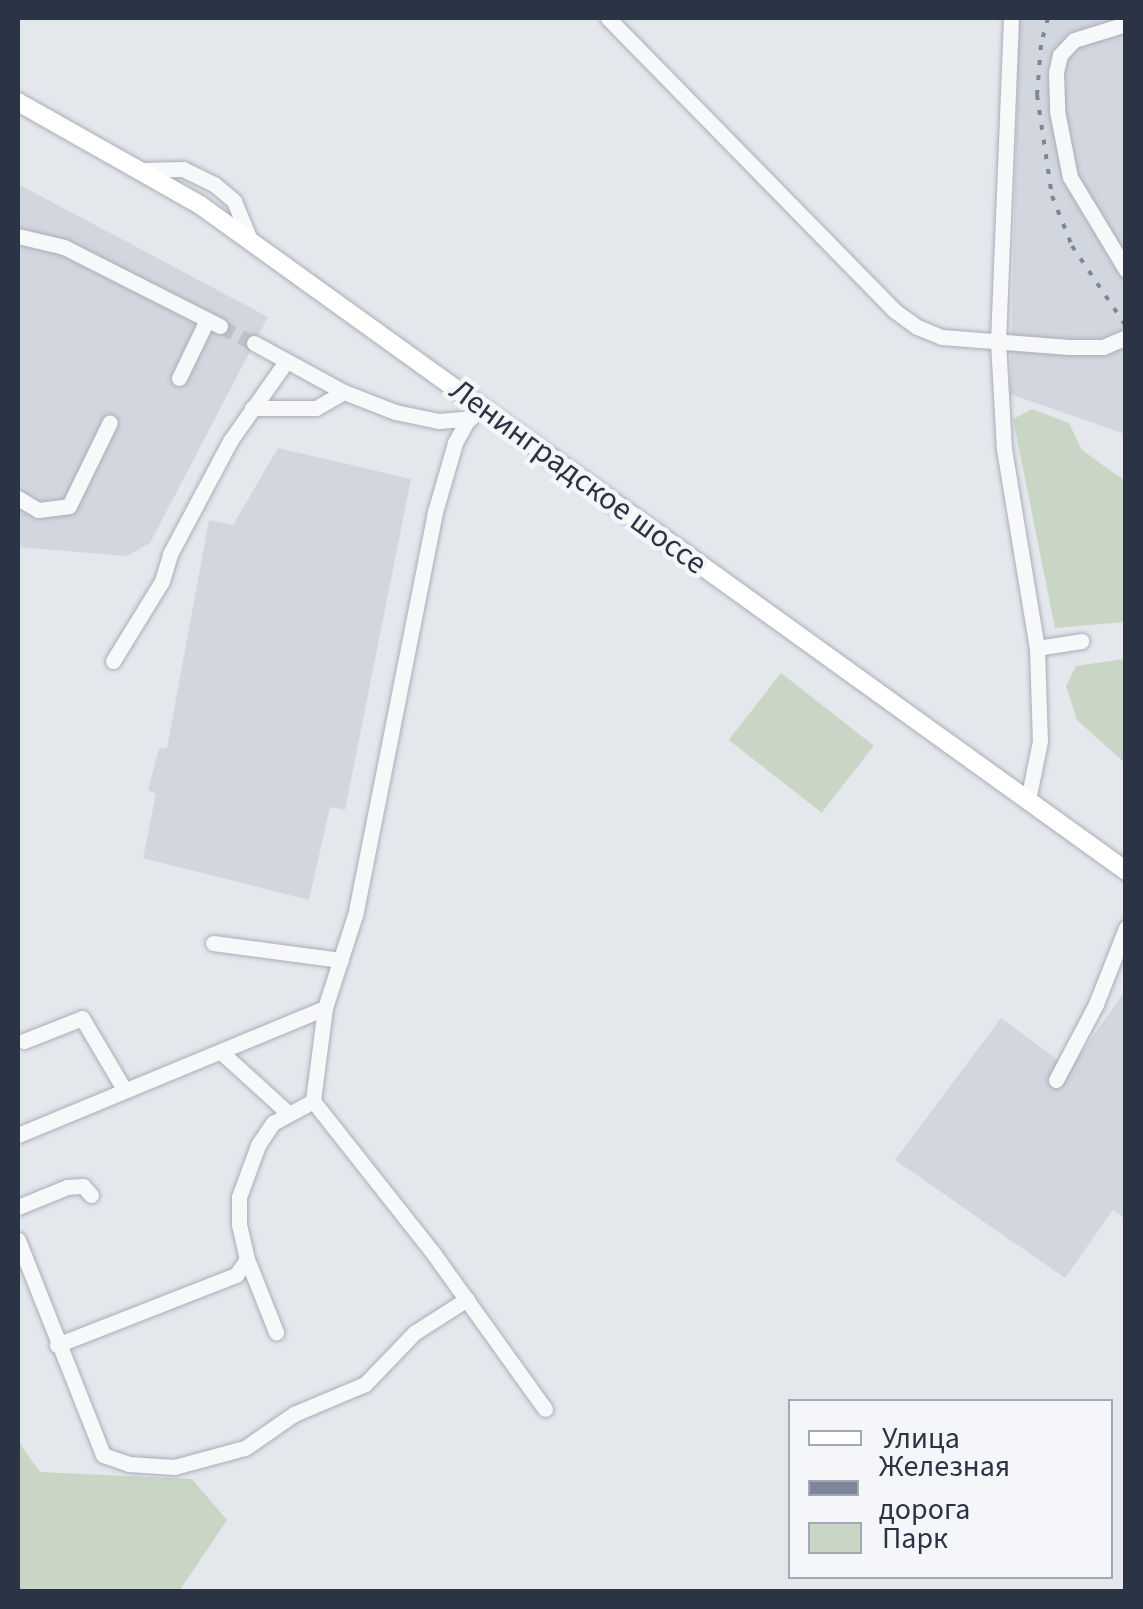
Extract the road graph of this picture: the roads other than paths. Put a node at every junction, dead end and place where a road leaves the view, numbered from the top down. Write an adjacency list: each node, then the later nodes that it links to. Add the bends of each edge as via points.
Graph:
1 (608, 18): 8 (street, via 895,311 942,337)
2 (1011, 18): 8 (street)
3 (1126, 24): 6 (street, via 1074,40 1056,73 1070,177)
4 (18, 102): 14 (main road, Ленинградское шоссе, via 251,242)
5 (18, 236): 11 (street, via 64,247 214,323)
6 (1126, 270)
7 (1126, 337): 8 (street, via 1103,347)
8 (998, 342): 19 (street, via 1004,449)
9 (254, 343): 10 (street)
10 (285, 362): 12 (street); 13 (street)
11 (179, 378)
12 (344, 392): 13 (street, via 316,408); 15 (street, via 395,412)
13 (252, 408): 20 (street)
14 (483, 409): 15 (street); 21 (main road, Ленинградское шоссе)
15 (467, 421): 25 (street, via 435,512)
16 (110, 422): 17 (street, via 69,506 38,510)
17 (18, 498)
18 (1081, 641): 19 (street)
19 (1037, 648): 21 (street, via 1040,740)
20 (113, 662)
21 (1028, 800): 22 (main road, Ленинградское шоссе)
22 (1126, 871)
23 (1126, 928): 29 (street)
24 (213, 943): 25 (street)
25 (341, 960): 26 (street)
26 (325, 1008): 28 (street); 31 (street)
27 (24, 1041): 30 (street, via 82,1018)
28 (221, 1052): 30 (street); 32 (street)
29 (1056, 1080)
30 (124, 1090): 33 (street)
31 (314, 1101): 32 (street); 38 (street)
32 (288, 1113): 37 (street, via 272,1123 258,1146 239,1197)
33 (18, 1134)
34 (91, 1196): 35 (street, via 83,1186 67,1188)
35 (18, 1207)
36 (18, 1240): 40 (street)
37 (246, 1259): 39 (street); 40 (street, via 236,1275 213,1286)
38 (467, 1299): 40 (street, via 414,1333 365,1384 294,1414 245,1448 174,1467 103,1455); 41 (street)
39 (276, 1332)
40 (58, 1345)
41 (545, 1410)

